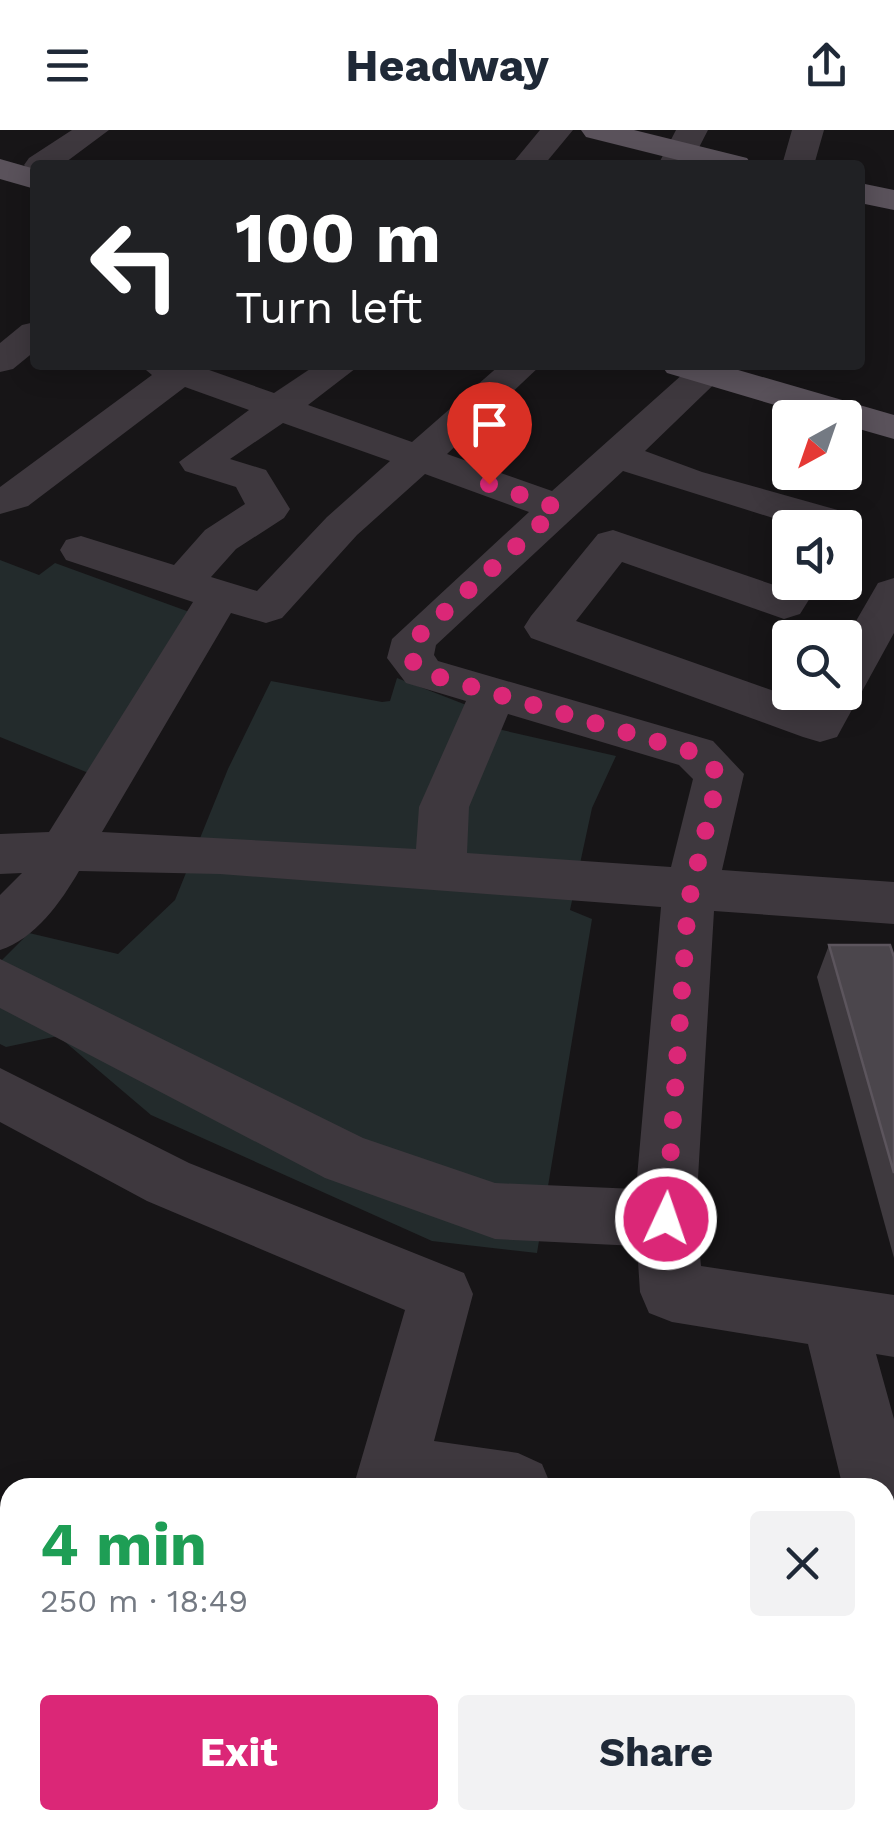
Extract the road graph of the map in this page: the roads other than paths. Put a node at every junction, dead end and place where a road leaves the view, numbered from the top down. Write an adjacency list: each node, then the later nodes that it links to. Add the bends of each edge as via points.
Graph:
1 (93, 130): 6 (street)
2 (557, 130): 7 (street)
3 (597, 130): 5 (main road)
4 (808, 130): 9 (street)
5 (683, 149): 8 (main road)
6 (45, 160)
7 (531, 160)
8 (719, 160)
9 (799, 160)
10 (865, 194): 11 (main road)
11 (894, 200)
12 (30, 337): 13 (street)
13 (0, 362)
14 (168, 370): 19 (street); 23 (street)
15 (332, 370): 19 (street)
16 (517, 370): 22 (street)
17 (700, 370): 21 (street)
18 (709, 370): 20 (main road)
19 (274, 408): 22 (street); 27 (street, via 198,462 252,479 269,509 206,549)
20 (894, 426)
21 (618, 454): 24 (street); 25 (street)
22 (419, 460): 24 (street); 27 (street, via 342,526 266,608)
23 (0, 501)
24 (558, 508): 31 (street, via 415,639 410,658 422,672)
25 (790, 510)
26 (81, 550): 27 (street)
27 (201, 589): 35 (street)
28 (894, 593): 30 (street)
29 (772, 600): 32 (street, via 613,544 547,627)
30 (862, 650)
31 (492, 695): 37 (street, via 444,807); 38 (street, via 696,753 719,774)
32 (772, 707)
33 (781, 710): 34 (street, via 820,724)
34 (828, 710)
35 (65, 850): 36 (street); 37 (street); 40 (street)
36 (0, 854)
37 (440, 871): 38 (street)
38 (692, 887): 39 (street); 43 (street)
39 (887, 887)
40 (0, 929)
41 (0, 982): 43 (street, via 346,1158 495,1211)
42 (0, 1093): 45 (street, via 168,1182 441,1294)
43 (666, 1219): 44 (street, via 672,1292)
44 (864, 1321): 46 (street)
45 (388, 1478)
46 (877, 1478)

